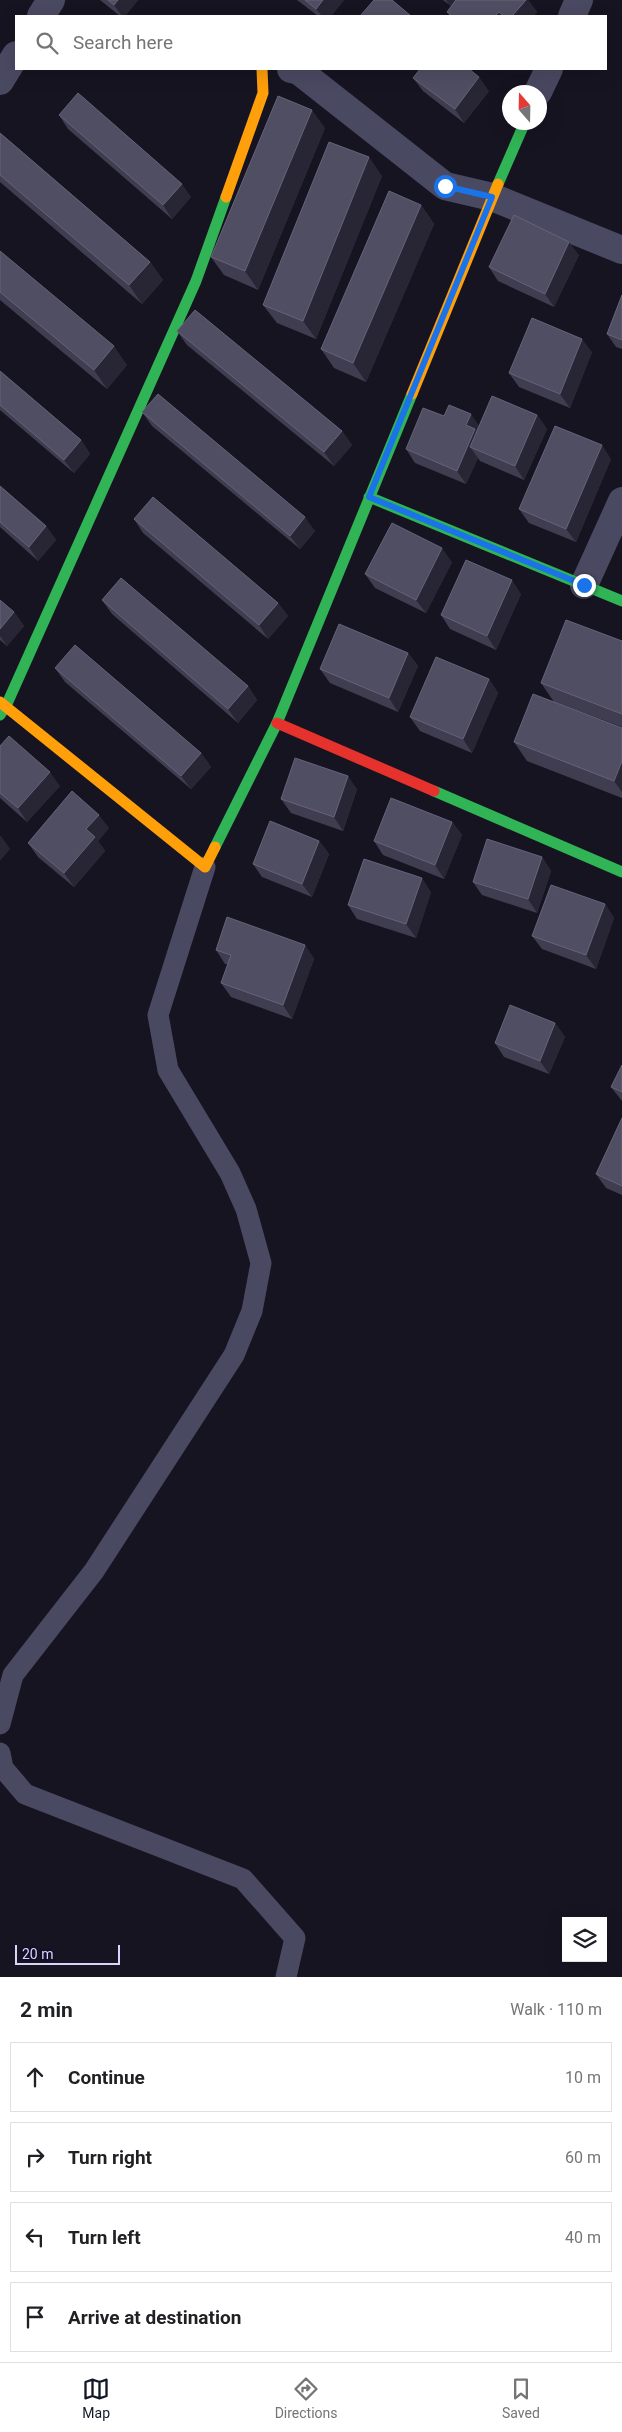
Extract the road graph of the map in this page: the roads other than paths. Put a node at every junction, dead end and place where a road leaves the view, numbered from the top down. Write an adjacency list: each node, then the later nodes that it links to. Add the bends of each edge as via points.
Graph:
1 (51, 0): 3 (street)
2 (580, 0): 4 (street)
3 (42, 15)
4 (572, 15)
5 (12, 55): 9 (street)
6 (262, 70): 18 (street, via 263,93 196,281)
7 (295, 70): 12 (street, via 445,186)
8 (549, 70): 10 (street)
9 (0, 81)
10 (541, 85)
11 (521, 130): 12 (street)
12 (492, 197): 13 (street); 14 (street)
13 (622, 250)
14 (369, 497): 16 (street); 19 (street)
15 (622, 501): 16 (street)
16 (584, 585): 17 (street)
17 (622, 601)
18 (2, 708): 20 (street)
19 (277, 723): 20 (street); 21 (street)
20 (205, 867): 22 (lane, via 158,1015 168,1070 230,1173 246,1209 261,1263 252,1311 234,1355 94,1571 13,1675)
21 (622, 872)
22 (0, 1724)
23 (0, 1753): 24 (lane, via 3,1768 25,1794 243,1879 295,1938)
24 (286, 1977)

